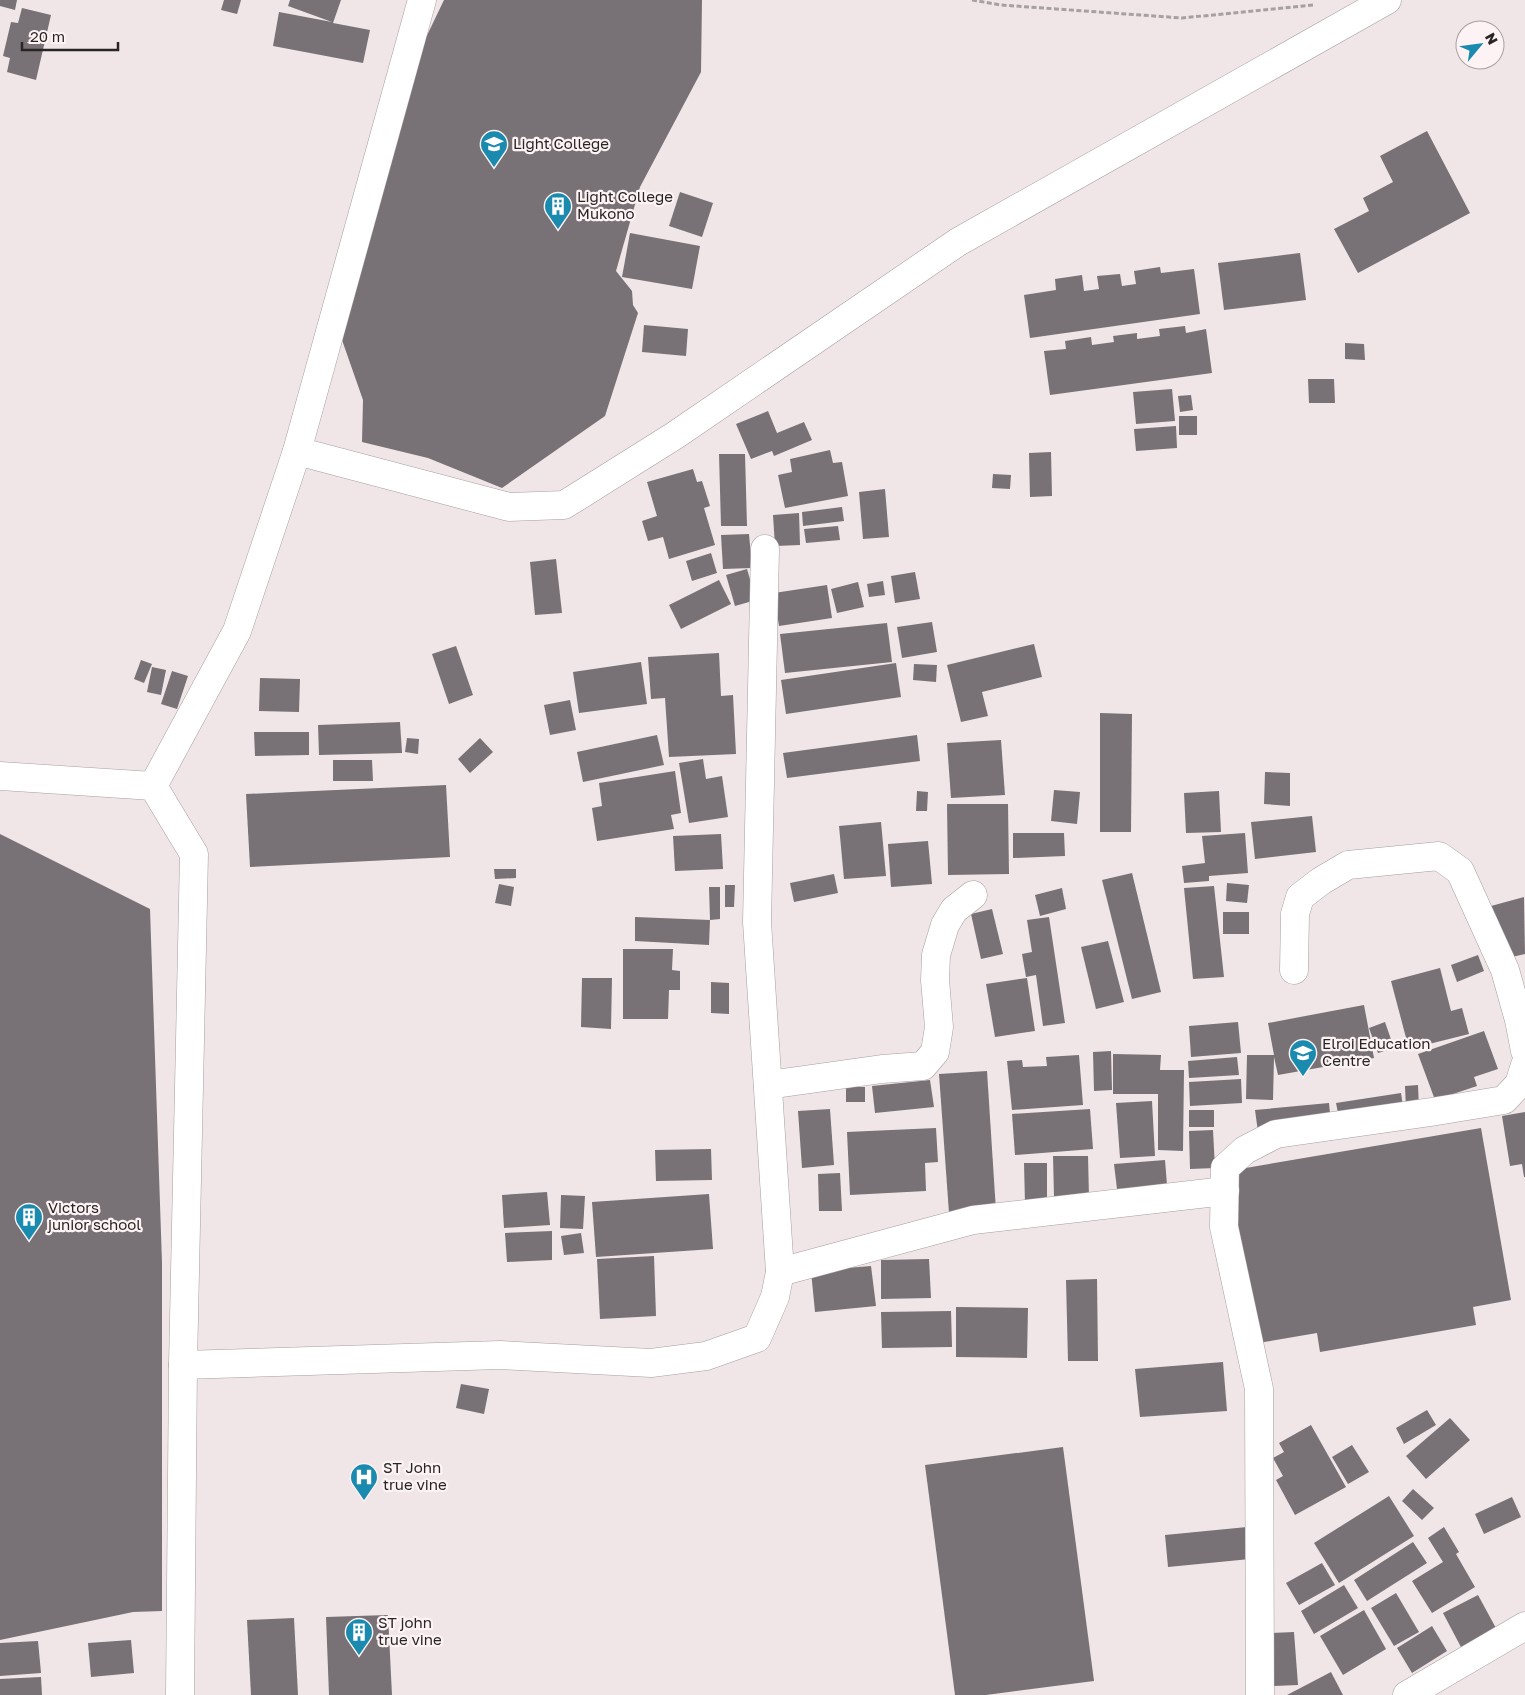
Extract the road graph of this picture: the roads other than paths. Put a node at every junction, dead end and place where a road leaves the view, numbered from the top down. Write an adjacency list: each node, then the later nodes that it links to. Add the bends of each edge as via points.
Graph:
1 (422, 0): 3 (street)
2 (1388, 0): 3 (street, via 958,242 674,436 564,505 509,508)
3 (297, 452): 6 (street, via 237,631)
4 (765, 548): 11 (street, via 757,922)
5 (0, 776): 6 (street)
6 (153, 786): 14 (street, via 194,854)
7 (973, 895): 11 (street, via 954,910 936,955 939,1027 935,1052 923,1066)
8 (1294, 970): 9 (street, via 1295,914 1300,896 1348,865 1439,856 1460,871 1505,970)
9 (1525, 1052)
10 (1525, 1065): 12 (street, via 1519,1084 1504,1100 1276,1134 1245,1150 1225,1168)
11 (768, 1085): 13 (street)
12 (1225, 1191): 13 (street, via 973,1220); 17 (street, via 1224,1227 1259,1389)
13 (780, 1272): 14 (street, via 775,1297 757,1338 706,1356 651,1363 500,1355)
14 (183, 1365): 16 (street)
15 (1521, 1636): 18 (street)
16 (180, 1695)
17 (1260, 1695)
18 (1407, 1695)

